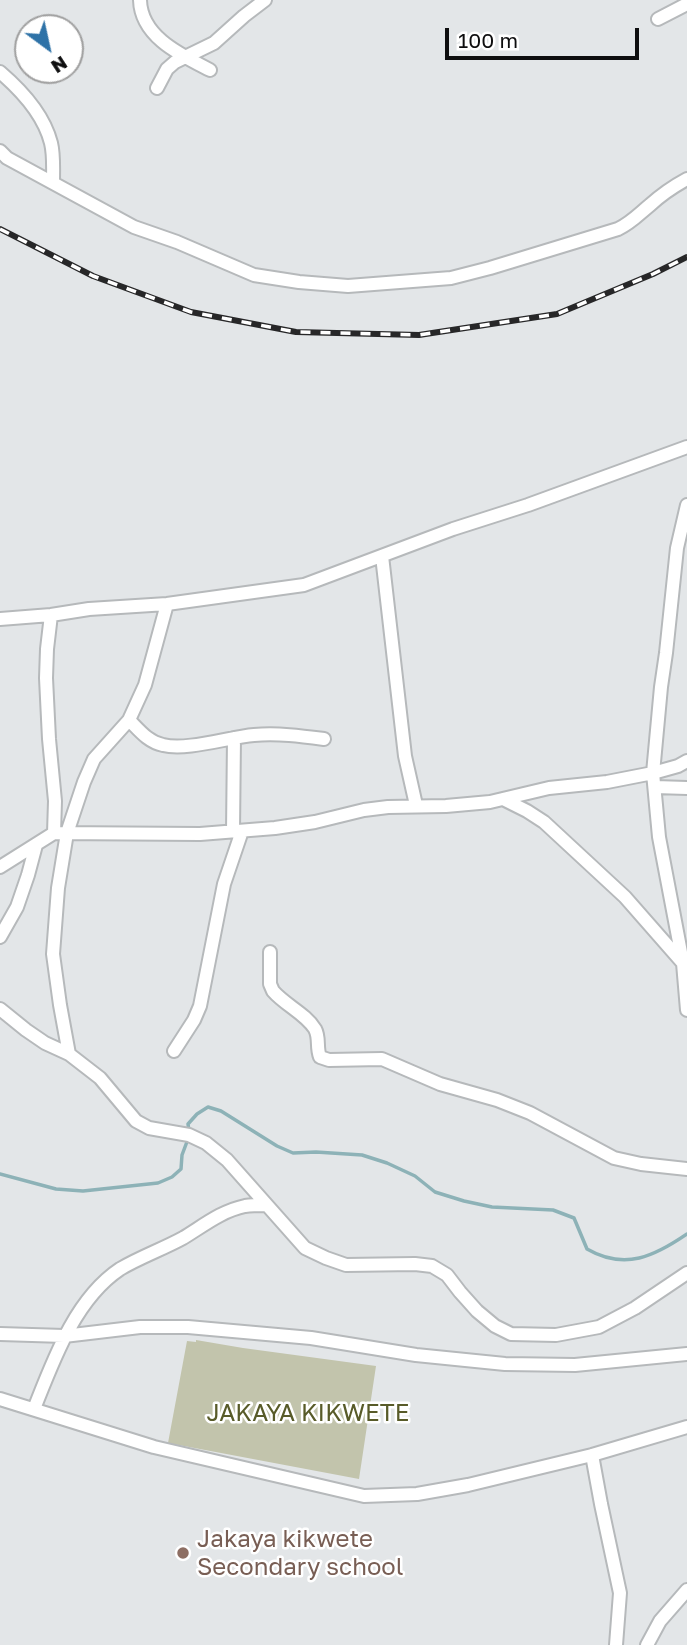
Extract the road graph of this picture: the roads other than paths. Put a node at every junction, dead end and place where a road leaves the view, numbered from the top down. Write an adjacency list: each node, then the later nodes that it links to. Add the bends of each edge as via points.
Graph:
1 (141, 0): 5 (street, via 145,21 157,37)
2 (265, 0): 5 (street, via 214,43)
3 (687, 4): 4 (street)
4 (658, 19)
5 (185, 57): 6 (street); 8 (street, via 167,69)
6 (210, 70)
7 (0, 72): 11 (street, via 46,128 52,146)
8 (157, 88)
9 (0, 151): 11 (street)
10 (687, 178): 11 (street, via 618,229 451,278 348,286 254,275 134,227)
11 (53, 182)
12 (687, 447): 14 (street)
13 (687, 505): 22 (street, via 677,548)
14 (382, 556): 15 (street, via 304,585); 25 (street, via 403,743)
15 (167, 604): 16 (street); 18 (street, via 145,685)
16 (51, 615): 17 (street); 27 (street, via 46,678)
17 (0, 619)
18 (129, 720): 19 (street, via 151,741 165,746); 27 (street, via 94,759)
19 (234, 738): 20 (street, via 287,734); 26 (street)
20 (324, 739)
21 (687, 761): 22 (street)
22 (654, 780): 23 (street); 24 (street, via 549,788); 32 (street, via 659,837)
23 (687, 788)
24 (503, 799): 25 (street); 32 (street, via 544,822 625,897)
25 (416, 805): 26 (street)
26 (238, 831): 27 (street); 35 (street, via 200,1006)
27 (60, 833): 28 (street); 36 (street, via 53,954)
28 (36, 845): 29 (street); 30 (street, via 17,907)
29 (0, 867)
30 (0, 937)
31 (270, 952): 37 (street, via 273,992 314,1027 320,1056 329,1060 382,1059 440,1084 530,1113 614,1158)
32 (683, 963): 34 (street)
33 (0, 1009): 36 (street, via 45,1043)
34 (687, 1010)
35 (174, 1051)
36 (69, 1054): 38 (street, via 100,1078 136,1121 206,1143)
37 (687, 1169)
38 (266, 1205): 39 (street, via 305,1248 326,1258 346,1265 432,1266 447,1275 477,1311 511,1334 555,1335 599,1327); 41 (street, via 225,1213 121,1269 105,1281)
39 (687, 1273)
40 (0, 1334): 41 (street)
41 (64, 1336): 42 (street, via 188,1327 505,1363 575,1365); 44 (street)
42 (687, 1354)
43 (0, 1399): 44 (street)
44 (34, 1409): 46 (street, via 154,1447 365,1496 468,1485)
45 (687, 1427): 46 (street)
46 (592, 1455): 48 (street, via 620,1593)
47 (687, 1590): 49 (street, via 660,1621)
48 (616, 1645)
49 (647, 1645)

